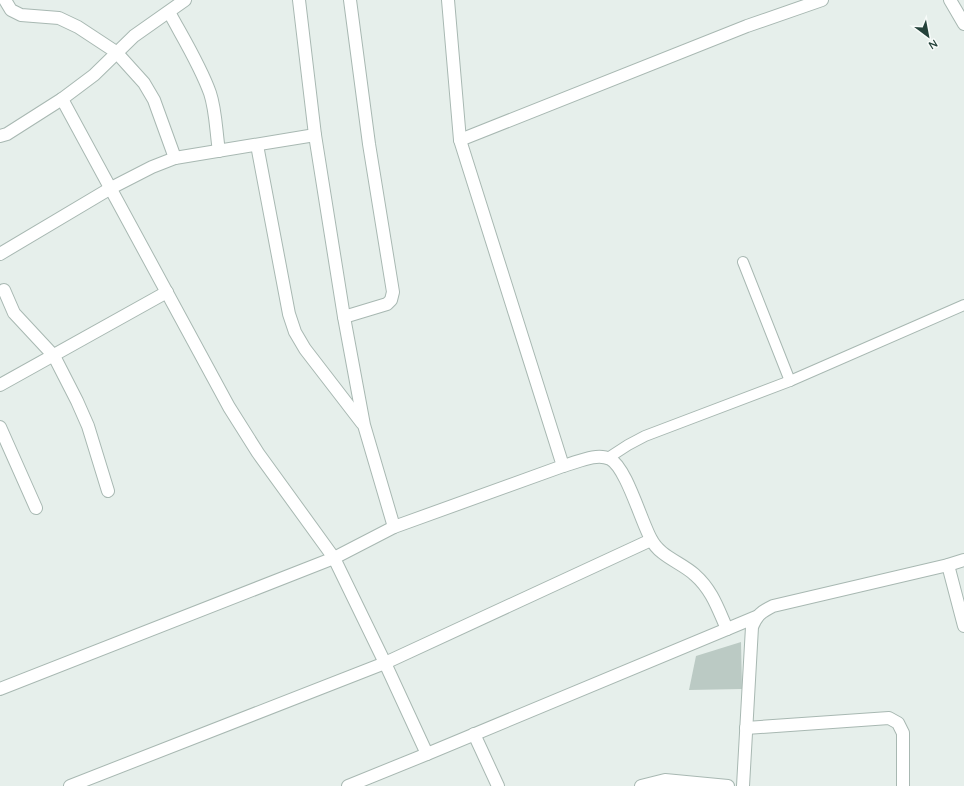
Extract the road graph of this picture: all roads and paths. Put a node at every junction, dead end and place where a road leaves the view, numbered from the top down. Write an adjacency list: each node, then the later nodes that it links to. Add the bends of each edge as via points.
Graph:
1 (5, 0): 9 (street, via 11,10 21,15 59,18 78,26)
2 (299, 0): 11 (street)
3 (350, 0): 23 (street, via 369,144 393,292 392,300 387,304)
4 (448, 0): 13 (street)
5 (822, 0): 13 (street, via 746,26)
6 (950, 0): 8 (street)
7 (177, 5): 9 (street); 15 (street, via 210,93)
8 (964, 24)
9 (116, 52): 10 (street, via 94,75); 16 (street, via 144,83 154,100)
10 (62, 99): 12 (street); 17 (street)
11 (315, 135): 14 (street); 23 (street)
12 (0, 136)
13 (460, 140): 30 (street)
14 (257, 145): 15 (street); 27 (street, via 289,314 295,332 305,349)
15 (219, 151): 16 (street)
16 (175, 158): 17 (street)
17 (111, 188): 18 (street); 21 (street)
18 (0, 254)
19 (743, 262): 25 (lane)
20 (4, 290): 24 (street, via 14,314)
21 (167, 292): 24 (street); 35 (street, via 229,407 258,453)
22 (964, 305): 25 (lane)
23 (344, 317): 27 (street)
24 (54, 356): 26 (street); 31 (street, via 88,426)
25 (790, 381): 29 (lane, via 645,436)
26 (0, 385)
27 (364, 425): 33 (street)
28 (0, 427): 32 (street)
29 (608, 458): 30 (street, via 597,456); 34 (street, via 616,462 624,475)
30 (563, 466): 33 (street)
31 (108, 491)
32 (36, 508)
33 (394, 527): 35 (street)
34 (651, 540): 40 (street, via 662,554 703,582); 41 (street)
35 (334, 558): 41 (street); 42 (street)
36 (964, 560): 37 (street)
37 (948, 565): 38 (street, via 773,606); 39 (street)
38 (756, 617): 40 (street); 43 (street, via 752,627)
39 (964, 626)
40 (727, 630): 44 (street)
41 (385, 663): 45 (street); 47 (street)
42 (0, 689)
43 (746, 728): 51 (street); 52 (street, via 889,718 898,723 902,733)
44 (474, 734): 45 (street); 48 (street)
45 (426, 754): 46 (street)
46 (355, 785)
47 (70, 786)
48 (498, 786)
49 (641, 786): 50 (street, via 666,780)
50 (728, 786)
51 (743, 786)
52 (903, 786)

